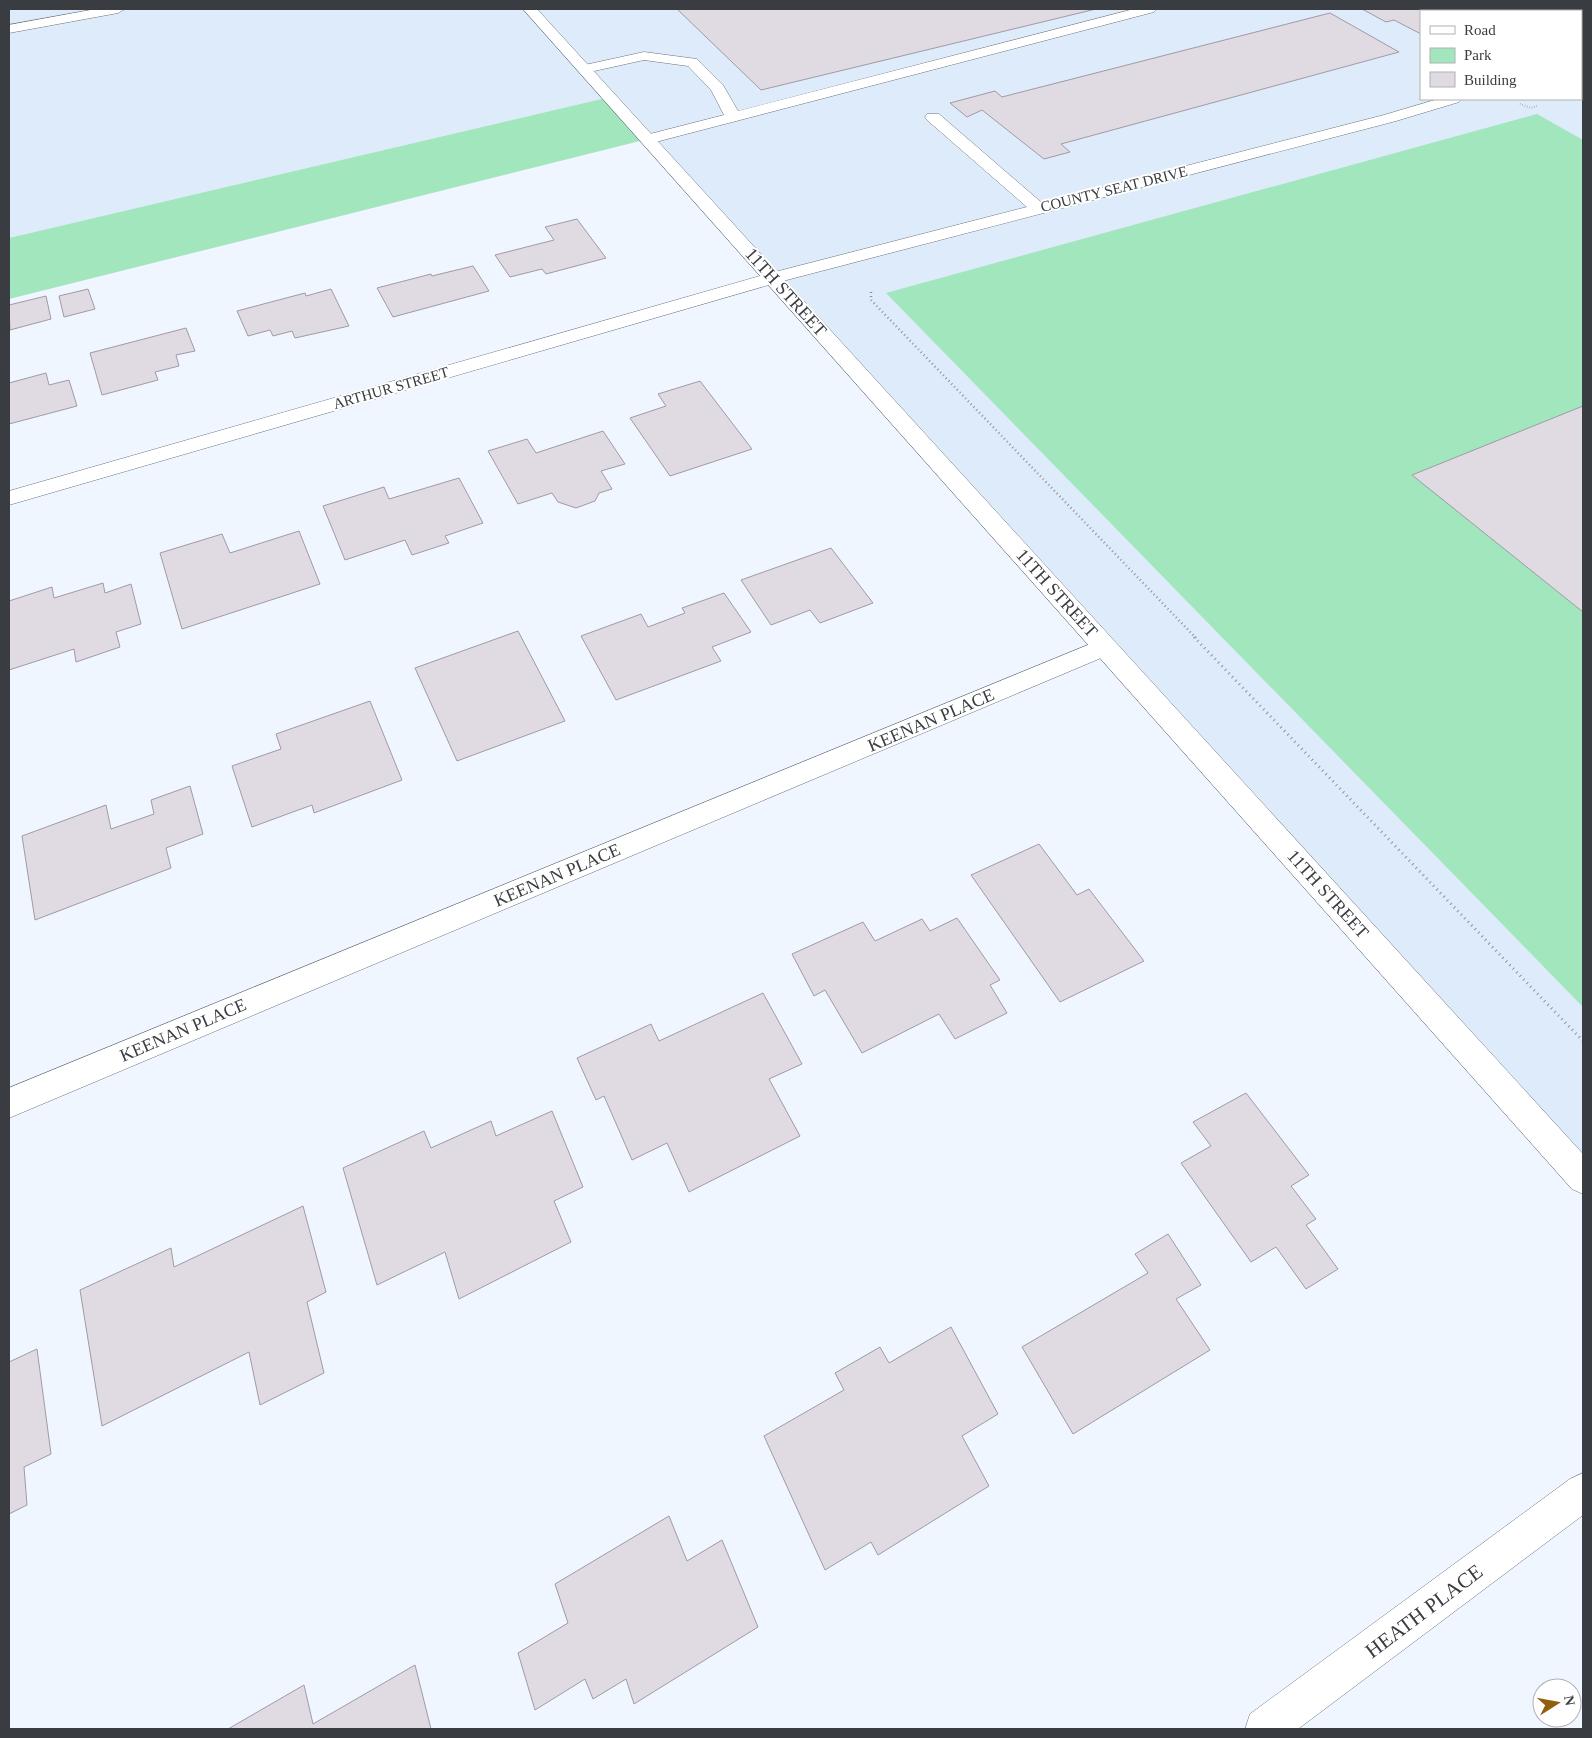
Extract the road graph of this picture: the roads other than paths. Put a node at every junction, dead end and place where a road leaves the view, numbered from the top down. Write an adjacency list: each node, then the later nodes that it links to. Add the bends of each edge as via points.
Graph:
1 (118, 9): 4 (street)
2 (530, 9): 5 (street, 11TH STREET)
3 (1149, 9): 7 (street)
4 (9, 29)
5 (585, 70): 7 (street, via 644,56 692,62 718,88); 9 (street, 11TH STREET)
6 (1450, 100): 10 (street, COUNTY SEAT DRIVE)
7 (733, 117): 9 (street)
8 (933, 117): 10 (street)
9 (648, 139): 11 (street, 11TH STREET)
10 (1038, 208): 11 (street, COUNTY SEAT DRIVE)
11 (773, 278): 12 (street, ARTHUR STREET); 13 (street, 11TH STREET)
12 (9, 498)
13 (1105, 647): 14 (street, KEENAN PLACE); 15 (street, 11TH STREET)
14 (9, 1103)
15 (1583, 1178)
16 (1583, 1492): 17 (street, HEATH PLACE)
17 (1265, 1729)

